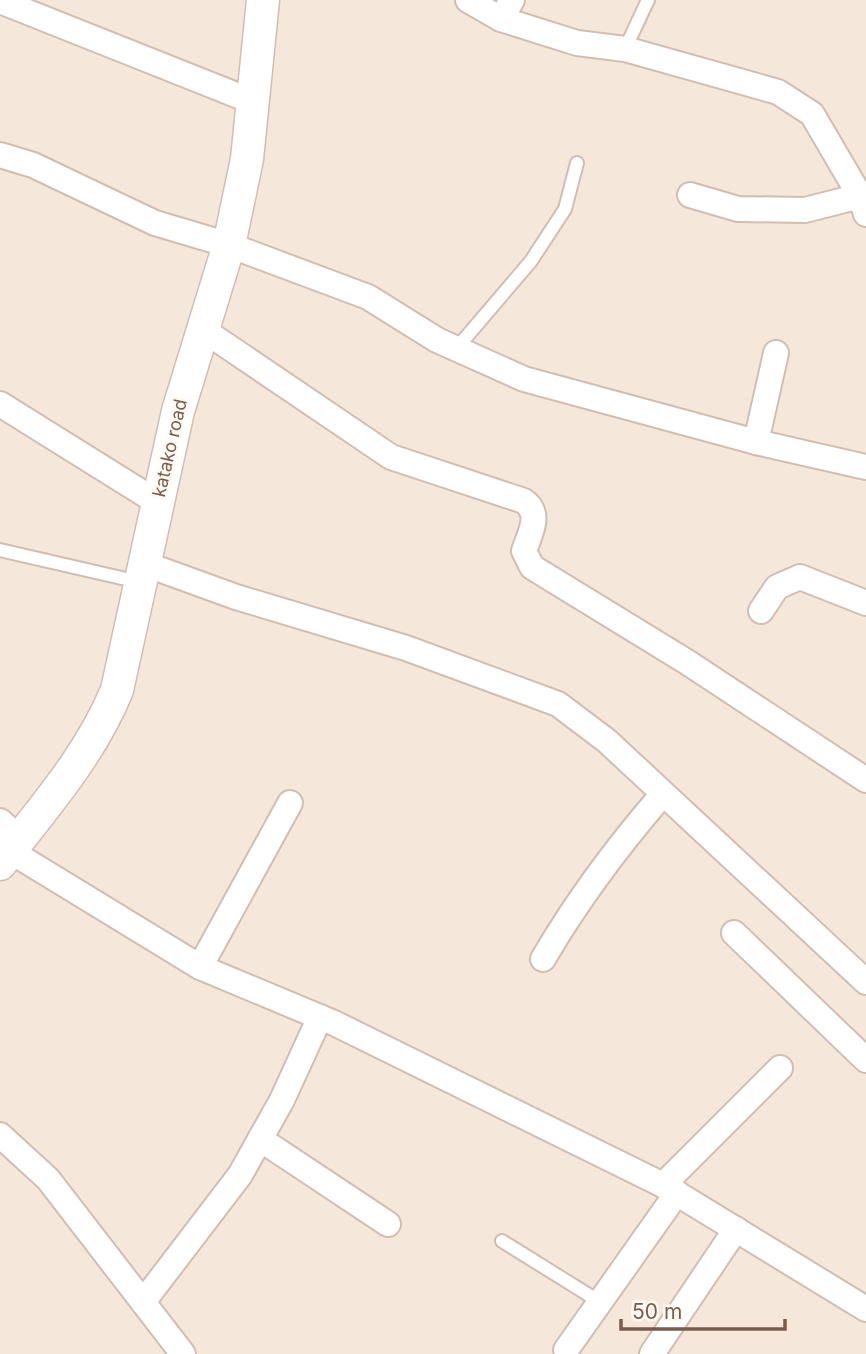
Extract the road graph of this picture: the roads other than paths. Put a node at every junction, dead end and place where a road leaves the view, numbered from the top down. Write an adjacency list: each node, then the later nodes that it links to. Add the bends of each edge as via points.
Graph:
1 (263, 0): 7 (street, katako road)
2 (468, 0): 5 (street)
3 (648, 0): 6 (lane)
4 (0, 1): 7 (street)
5 (506, 10): 6 (street, via 577,43)
6 (625, 49): 11 (street, via 778,92 812,114)
7 (254, 102): 12 (street, katako road)
8 (0, 155): 12 (street, via 155,223)
9 (577, 163): 14 (lane, via 559,220 531,261)
10 (690, 195): 11 (street, via 738,209)
11 (863, 205)
12 (229, 246): 13 (street, katako road); 14 (street, via 368,297)
13 (202, 329): 19 (street, katako road); 24 (street, via 391,457 533,507 536,517 524,551 532,567)
14 (456, 349): 17 (street, via 524,379)
15 (776, 353): 17 (street)
16 (1, 406): 19 (street)
17 (755, 442): 18 (street)
18 (866, 467)
19 (157, 502): 21 (street, katako road)
20 (0, 550): 21 (lane)
21 (142, 573): 25 (street, via 405,648 558,704 607,741); 27 (street, katako road, via 117,691 104,722 81,760)
22 (866, 603): 23 (street, via 800,577 776,587)
23 (761, 611)
24 (866, 780)
25 (663, 795): 29 (street, via 616,848); 31 (street)
26 (290, 803): 30 (street)
27 (7, 844): 30 (street)
28 (734, 933): 33 (street)
29 (543, 959)
30 (200, 967): 32 (street)
31 (866, 982)
32 (320, 1017): 36 (street); 37 (street)
33 (866, 1060)
34 (780, 1069): 37 (street)
35 (0, 1135): 41 (street, via 48,1180)
36 (260, 1139): 38 (street); 41 (street, via 240,1175)
37 (670, 1189): 39 (street); 42 (street)
38 (387, 1224)
39 (736, 1229): 43 (street); 46 (street)
40 (502, 1241): 42 (lane)
41 (143, 1302): 45 (street)
42 (600, 1302): 44 (street)
43 (866, 1309)
44 (566, 1350)
45 (183, 1354)
46 (652, 1354)

